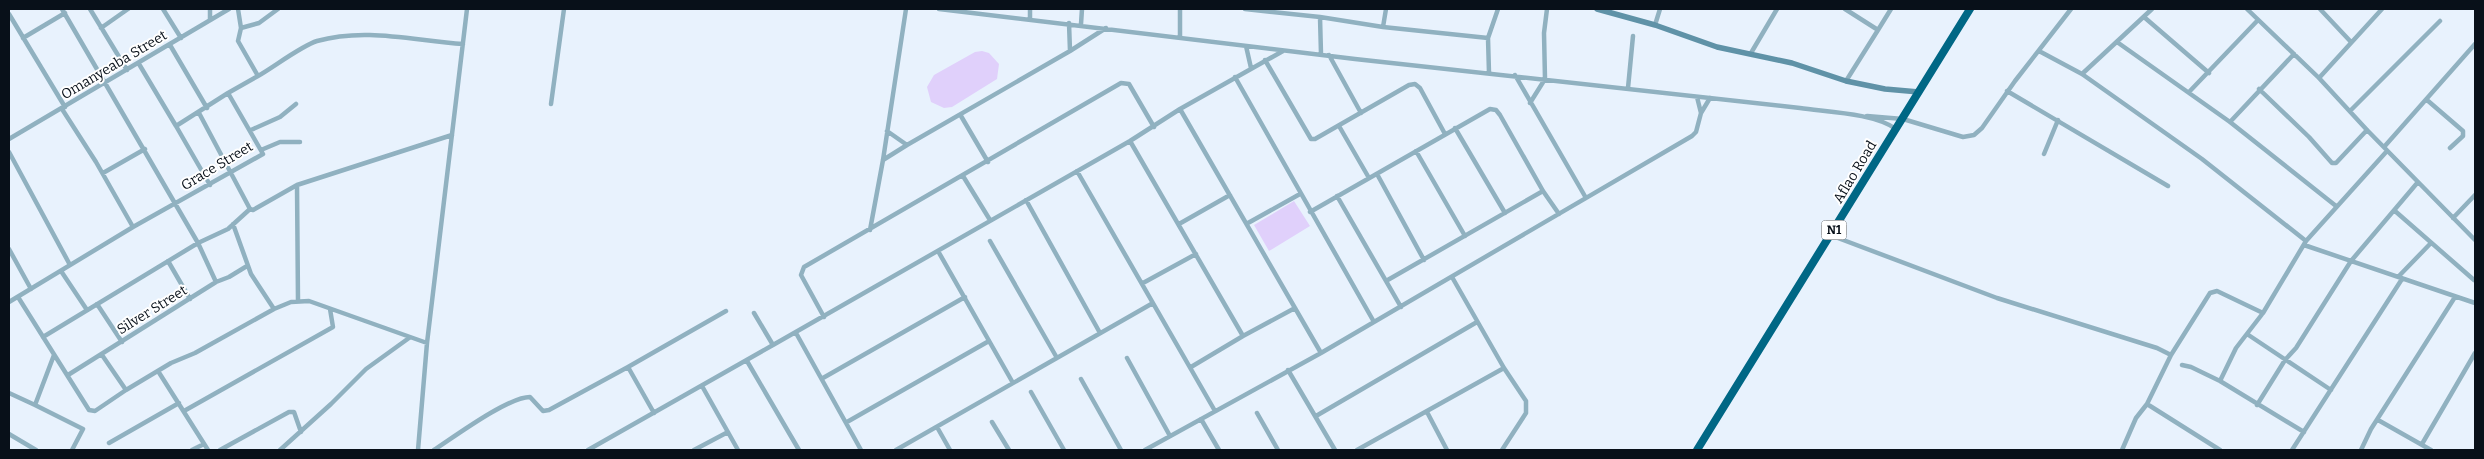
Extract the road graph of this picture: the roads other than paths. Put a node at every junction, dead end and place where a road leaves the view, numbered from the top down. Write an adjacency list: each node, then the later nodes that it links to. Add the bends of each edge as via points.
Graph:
1 (90, 9): 43 (street)
2 (128, 9): 43 (street)
3 (163, 9): 50 (street)
4 (210, 9): 36 (street)
5 (229, 9): 36 (street, Omanyeaba Street)
6 (238, 9): 44 (street)
7 (278, 9): 44 (street, via 259,23)
8 (467, 9): 54 (street)
9 (564, 9): 90 (street)
10 (906, 9): 109 (street)
11 (938, 9): 35 (street)
12 (1030, 9): 35 (street)
13 (1082, 9): 40 (street)
14 (1180, 9): 48 (street)
15 (1244, 9): 33 (street)
16 (1386, 9): 42 (street)
17 (1498, 9): 51 (street)
18 (1547, 9): 76 (street)
19 (1597, 9): 31 (street)
20 (1660, 9): 41 (street)
21 (1777, 9): 61 (street)
22 (1845, 9): 46 (street)
23 (1891, 9): 46 (street)
24 (1970, 9): 82 (highway, Aflao Road / N1)
25 (2072, 9): 60 (street)
26 (2152, 9): 34 (street)
27 (2247, 9): 37 (street)
28 (2320, 9): 53 (street)
29 (2382, 9): 53 (street)
30 (63, 11): 49 (street); 78 (street)
31 (1612, 11): 41 (street)
32 (9, 14): 49 (street)
33 (1320, 17): 42 (street); 62 (street)
34 (2144, 17): 52 (street); 70 (street)
35 (1030, 19): 39 (street)
36 (210, 20): 50 (street, Omanyeaba Street)
37 (2258, 20): 63 (street); 70 (street)
38 (2440, 21): 94 (street)
39 (1069, 23): 40 (street); 59 (street)
40 (1081, 24): 45 (street)
41 (1655, 25): 61 (street, via 1688,38)
42 (1383, 27): 51 (street)
43 (101, 28): 68 (street)
44 (241, 28): 73 (street, via 238,41)
45 (1106, 28): 48 (street); 59 (street)
46 (1878, 30): 77 (street)
47 (1633, 36): 79 (street)
48 (1180, 37): 57 (street)
49 (23, 38): 91 (street)
50 (180, 38): 56 (street, Omanyeaba Street)
51 (1488, 38): 69 (street)
52 (2117, 42): 71 (street); 83 (street)
53 (2351, 42): 75 (street)
54 (463, 44): 73 (street, via 381,35 338,38 310,45); 111 (street)
55 (2475, 44): 87 (street)
56 (170, 46): 66 (street, Omanyeaba Street); 92 (street)
57 (1246, 46): 58 (street); 67 (street)
58 (1283, 50): 62 (street); 65 (street)
59 (1070, 51): 99 (street)
60 (2039, 51): 71 (street); 81 (street)
61 (1751, 53): 77 (street)
62 (1321, 54): 64 (street)
63 (2294, 54): 75 (street); 80 (street)
64 (1329, 55): 69 (street); 96 (street)
65 (1265, 60): 67 (street); 104 (street, via 1309,137 1315,139)
66 (139, 64): 68 (street, Omanyeaba Street); 103 (street)
67 (1251, 68): 74 (street)
68 (127, 70): 78 (street, Omanyeaba Street)
69 (1489, 72): 72 (street)
70 (2209, 72): 83 (street)
71 (2082, 74): 161 (street, via 2202,159)
72 (1515, 75): 76 (street); 88 (street)
73 (258, 76): 84 (street)
74 (1235, 77): 93 (street); 136 (street)
75 (2319, 78): 94 (street)
76 (1545, 79): 79 (street); 88 (street)
77 (1846, 81): 82 (street)
78 (106, 83): 91 (street, Omanyeaba Street); 117 (street)
79 (1628, 88): 85 (street)
80 (2260, 89): 101 (street); 108 (street, via 2332,163 2336,163)
81 (2007, 91): 100 (street); 102 (street, via 1974,135 1963,137)
82 (1919, 92): 102 (highway, Aflao Road / N1)
83 (2189, 92): 101 (street)
84 (228, 94): 92 (street); 107 (street, Grace Street)
85 (1697, 96): 86 (street); 97 (street)
86 (1710, 98): 97 (street); 98 (street)
87 (2427, 100): 116 (street, via 2463,131 2463,136); 118 (street)
88 (1530, 103): 140 (street)
89 (296, 104): 107 (street, via 280,117)
90 (551, 104)
91 (64, 108): 112 (street, Omanyeaba Street); 126 (street)
92 (208, 108): 95 (street)
93 (1180, 109): 105 (street); 138 (street)
94 (2350, 111): 108 (street)
95 (199, 113): 103 (street); 127 (street)
96 (1361, 113): 104 (street); 110 (street, via 1415,84)
97 (1701, 113): 140 (street, via 1692,136)
98 (1839, 114): 102 (street); 102 (street, via 1891,118)
99 (961, 116): 115 (street); 124 (street)
100 (2058, 120): 122 (street); 134 (street)
101 (2230, 122): 143 (street)
102 (1899, 124): 156 (highway, Aflao Road / N1)
103 (176, 126): 132 (street)
104 (1339, 126): 130 (street)
105 (1154, 128): 113 (street); 124 (street, via 1129,84 1122,83)
106 (1454, 128): 110 (street); 135 (street, via 1490,109 1496,110); 147 (street)
107 (251, 130): 119 (street, Grace Street)
108 (2366, 130): 118 (street)
109 (888, 131): 115 (street); 123 (street)
110 (1445, 134): 120 (street)
111 (452, 135): 133 (street); 207 (street)
112 (9, 139)
113 (1130, 141): 125 (street); 153 (street)
114 (300, 142): 119 (street, via 280,142)
115 (907, 146): 123 (street)
116 (2450, 148)
117 (145, 149): 126 (street); 142 (street)
118 (2386, 149): 131 (street); 143 (street)
119 (261, 150): 127 (street, Grace Street, via 262,156)
120 (1416, 151): 128 (street); 157 (street)
121 (9, 152): 169 (street)
122 (2044, 154)
123 (883, 160): 155 (street)
124 (988, 162): 129 (street)
125 (1077, 171): 141 (street); 177 (street)
126 (103, 173): 154 (street)
127 (231, 173): 132 (street, Grace Street); 144 (street)
128 (1377, 174): 130 (street); 166 (street)
129 (963, 176): 150 (street); 155 (street)
130 (1369, 178): 139 (street)
131 (2418, 182): 145 (street); 149 (street)
132 (210, 185): 142 (street, Grace Street)
133 (298, 185): 144 (street); 183 (street)
134 (2168, 186)
135 (1543, 191): 147 (street); 148 (street)
136 (1300, 194): 146 (street); 151 (street)
137 (2475, 194): 149 (street)
138 (1230, 195): 151 (street); 153 (street)
139 (1337, 196): 146 (street); 175 (street)
140 (1586, 198): 148 (street)
141 (1026, 200): 150 (street); 199 (street)
142 (176, 204): 154 (street, Grace Street); 160 (street)
143 (2336, 206): 161 (street)
144 (250, 209): 152 (street)
145 (2395, 211): 162 (street); 168 (street)
146 (1310, 212): 197 (street)
147 (1506, 213): 157 (street)
148 (1559, 214): 172 (street)
149 (2453, 218): 158 (street)
150 (990, 220): 164 (street)
151 (1248, 223): 190 (street)
152 (232, 224): 160 (street); 170 (street)
153 (1179, 224): 165 (street)
154 (133, 227): 169 (street, Grace Street)
155 (870, 230): 196 (street, via 801,271)
156 (1830, 235): 213 (street, via 1997,298); 282 (highway, Aflao Road / N1)
157 (1465, 236): 166 (street)
158 (2475, 240)
159 (990, 241): 214 (street)
160 (198, 243): 167 (street); 176 (street)
161 (2305, 243): 168 (street); 195 (street)
162 (2430, 244): 173 (street); 174 (street)
163 (9, 249): 178 (street)
164 (938, 251): 180 (street); 196 (street)
165 (1196, 254): 177 (street); 202 (street)
166 (1424, 260): 175 (street)
167 (168, 261): 182 (street); 187 (street)
168 (2351, 261): 173 (street); 216 (street)
169 (70, 265): 171 (street, Grace Street)
170 (247, 266): 176 (street, Silver Street); 189 (street)
171 (61, 271): 178 (street, Grace Street); 192 (street)
172 (1452, 277): 188 (street); 198 (street)
173 (2400, 278): 181 (street); 231 (street)
174 (2474, 280)
175 (1386, 281): 188 (street)
176 (216, 282): 182 (street, Silver Street)
177 (1142, 283): 185 (street)
178 (31, 289): 179 (street, Grace Street)
179 (18, 297): 184 (street, Grace Street); 203 (street)
180 (965, 297): 205 (street); 225 (street)
181 (2455, 297): 186 (street); 245 (street)
182 (190, 299): 206 (street, Silver Street)
183 (298, 301): 189 (street); 191 (street, via 309,301)
184 (9, 302)
185 (1153, 303): 199 (street); 220 (street)
186 (2475, 303)
187 (97, 304): 192 (street); 206 (street)
188 (1401, 307): 197 (street)
189 (274, 308): 223 (street)
190 (1294, 308): 202 (street); 209 (street)
191 (330, 309): 204 (street); 238 (street, via 333,327)
192 (87, 310): 203 (street)
193 (726, 311): 219 (street)
194 (754, 313): 208 (street)
195 (2263, 313): 201 (street); 213 (street, via 2213,291)
196 (824, 317): 200 (street)
197 (1374, 322): 209 (street)
198 (1477, 322): 221 (street); 243 (street)
199 (1100, 333): 214 (street)
200 (796, 334): 208 (street); 225 (street)
201 (2247, 334): 216 (street); 227 (street, via 2236,348)
202 (1243, 336): 220 (street)
203 (43, 337): 211 (street)
204 (408, 338): 207 (street); 249 (street, via 366,369)
205 (989, 341): 228 (street); 246 (street)
206 (122, 342): 212 (street, Silver Street)
207 (427, 343): 263 (street)
208 (773, 345): 217 (street)
209 (1320, 353): 222 (street)
210 (2475, 353): 256 (street)
211 (54, 355): 224 (street); 236 (street)
212 (102, 355): 224 (street, Silver Street); 230 (street)
213 (2171, 355): 235 (street)
214 (1057, 358): 228 (street)
215 (1127, 358): 253 (street)
216 (2285, 360): 231 (street); 237 (street)
217 (747, 361): 229 (street); 268 (street)
218 (2182, 365): 227 (street)
219 (628, 367): 241 (street); 264 (street, via 549,410 543,411 535,400 525,397)
220 (1191, 367): 239 (street)
221 (1504, 368): 240 (street); 281 (street, via 1527,406 1526,413)
222 (1288, 370): 239 (street); 243 (street)
223 (158, 371): 230 (street); 234 (street)
224 (68, 375): 230 (street, via 92,411)
225 (822, 378): 246 (street)
226 (1081, 379): 274 (street)
227 (2220, 381): 237 (street)
228 (1013, 383): 248 (street)
229 (702, 386): 241 (street); 250 (street)
230 (126, 390)
231 (2331, 390): 251 (street)
232 (1031, 392): 273 (street)
233 (9, 393): 236 (street)
234 (179, 403): 238 (street); 254 (street)
235 (2147, 404): 283 (street, via 2136,418); 284 (street)
236 (35, 405): 258 (street, via 83,428)
237 (2257, 406): 251 (street)
238 (184, 411): 255 (street)
239 (1215, 411): 244 (street)
240 (1427, 412): 279 (street); 280 (street)
241 (654, 413): 265 (street)
242 (1257, 413): 277 (street)
243 (1316, 416): 278 (street)
244 (1201, 419): 253 (street); 276 (street)
245 (2378, 420): 256 (street); 286 (street)
246 (847, 422): 269 (street)
247 (992, 422): 272 (street)
248 (936, 427): 270 (street); 271 (street)
249 (301, 432): 261 (street, via 297,416 289,412); 262 (street)
250 (728, 432): 266 (street); 267 (street)
251 (2304, 432): 285 (street)
252 (9, 434): 257 (street)
253 (1170, 436): 275 (street)
254 (108, 443)
255 (204, 444): 259 (street); 260 (street)
256 (2422, 444): 287 (street)
257 (36, 450)
258 (72, 450)
259 (192, 450)
260 (208, 450)
261 (220, 450)
262 (280, 450)
263 (418, 450)
264 (434, 450)
265 (588, 450)
266 (694, 450)
267 (738, 450)
268 (799, 450)
269 (861, 450)
270 (896, 450)
271 (950, 450)
272 (1009, 450)
273 (1064, 450)
274 (1121, 450)
275 (1145, 450)
276 (1219, 450)
277 (1278, 450)
278 (1335, 450)
279 (1357, 450)
280 (1447, 450)
281 (1502, 450)
282 (1699, 450)
283 (2122, 450)
284 (2220, 450)
285 (2292, 450)
286 (2361, 450)
287 (2431, 450)

